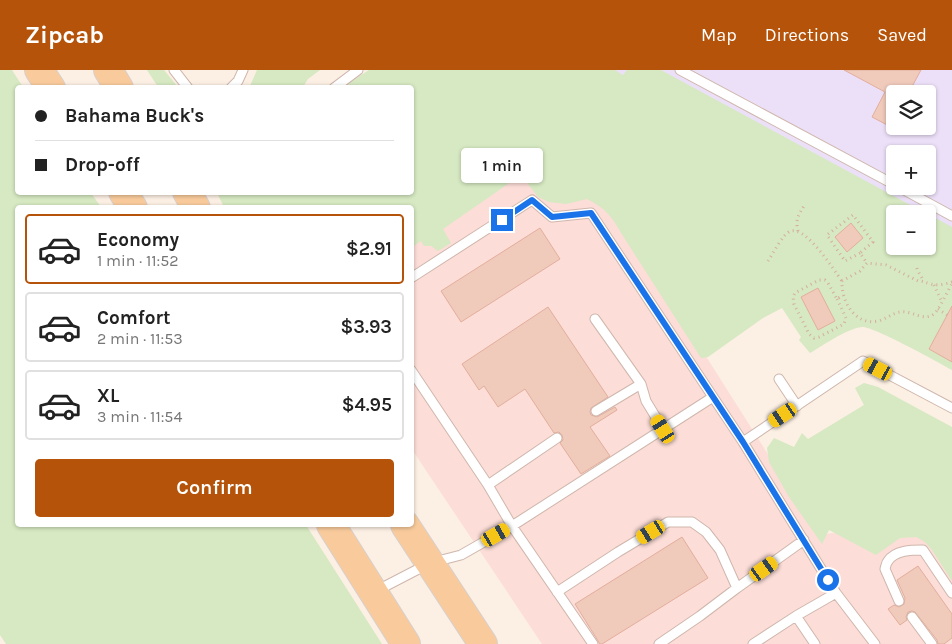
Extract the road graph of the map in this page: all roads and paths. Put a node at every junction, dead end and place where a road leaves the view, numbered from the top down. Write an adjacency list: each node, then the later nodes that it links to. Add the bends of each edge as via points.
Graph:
1 (39, 70): 7 (main road)
2 (108, 70): 8 (main road)
3 (174, 70): 9 (lane)
4 (243, 70): 10 (lane)
5 (358, 70): 11 (lane)
6 (680, 70): 12 (lane)
7 (49, 85)
8 (117, 85)
9 (186, 85)
10 (234, 85)
11 (338, 85)
12 (886, 181)
13 (913, 195): 15 (lane)
14 (805, 204): 16 (path, via 797,218)
15 (952, 216)
16 (798, 231): 18 (path, via 786,234); 22 (path, via 807,236)
17 (860, 252): 17 (path, via 873,242 853,215 827,235 845,261); 19 (path)
18 (768, 261)
19 (866, 263): 22 (path, via 860,271); 23 (path, via 886,265)
20 (917, 268): 23 (path)
21 (414, 276): 35 (lane, via 532,200 552,217 591,213)
22 (842, 281): 26 (path)
23 (924, 281): 25 (path)
24 (952, 283): 25 (path); 28 (path)
25 (934, 284): 28 (path)
26 (843, 295): 27 (path); 29 (path, via 850,310 873,322 899,312 928,316)
27 (837, 300): 27 (path, via 825,280 795,293 794,304 814,338 844,324 846,318)
28 (942, 302): 29 (path)
29 (938, 308): 30 (path)
30 (947, 315)
31 (595, 319): 34 (lane)
32 (414, 374): 42 (lane)
33 (779, 379): 36 (lane)
34 (641, 384): 38 (lane); 39 (lane, via 646,401)
35 (713, 397): 39 (lane); 41 (lane)
36 (796, 406): 37 (lane, via 863,361); 41 (lane)
37 (952, 408)
38 (596, 411)
39 (663, 429): 43 (lane)
40 (557, 438): 42 (lane)
41 (743, 442): 46 (lane)
42 (488, 485): 43 (lane)
43 (512, 526): 47 (lane, via 461,555); 50 (lane)
44 (333, 527): 49 (main road)
45 (406, 527): 47 (main road)
46 (804, 540): 48 (lane); 51 (lane)
47 (430, 563): 49 (lane); 57 (main road)
48 (737, 588): 50 (lane, via 720,550 706,532 692,522 668,522); 59 (lane)
49 (374, 592): 56 (main road)
50 (557, 592): 58 (lane)
51 (836, 593): 54 (lane); 62 (lane)
52 (952, 593): 53 (lane, via 923,550 909,549 888,559 885,569)
53 (899, 601)
54 (796, 616): 60 (lane); 61 (lane)
55 (912, 617): 63 (lane)
56 (406, 644)
57 (482, 644)
58 (592, 644)
59 (659, 644)
60 (753, 644)
61 (815, 644)
62 (875, 644)
63 (932, 644)

